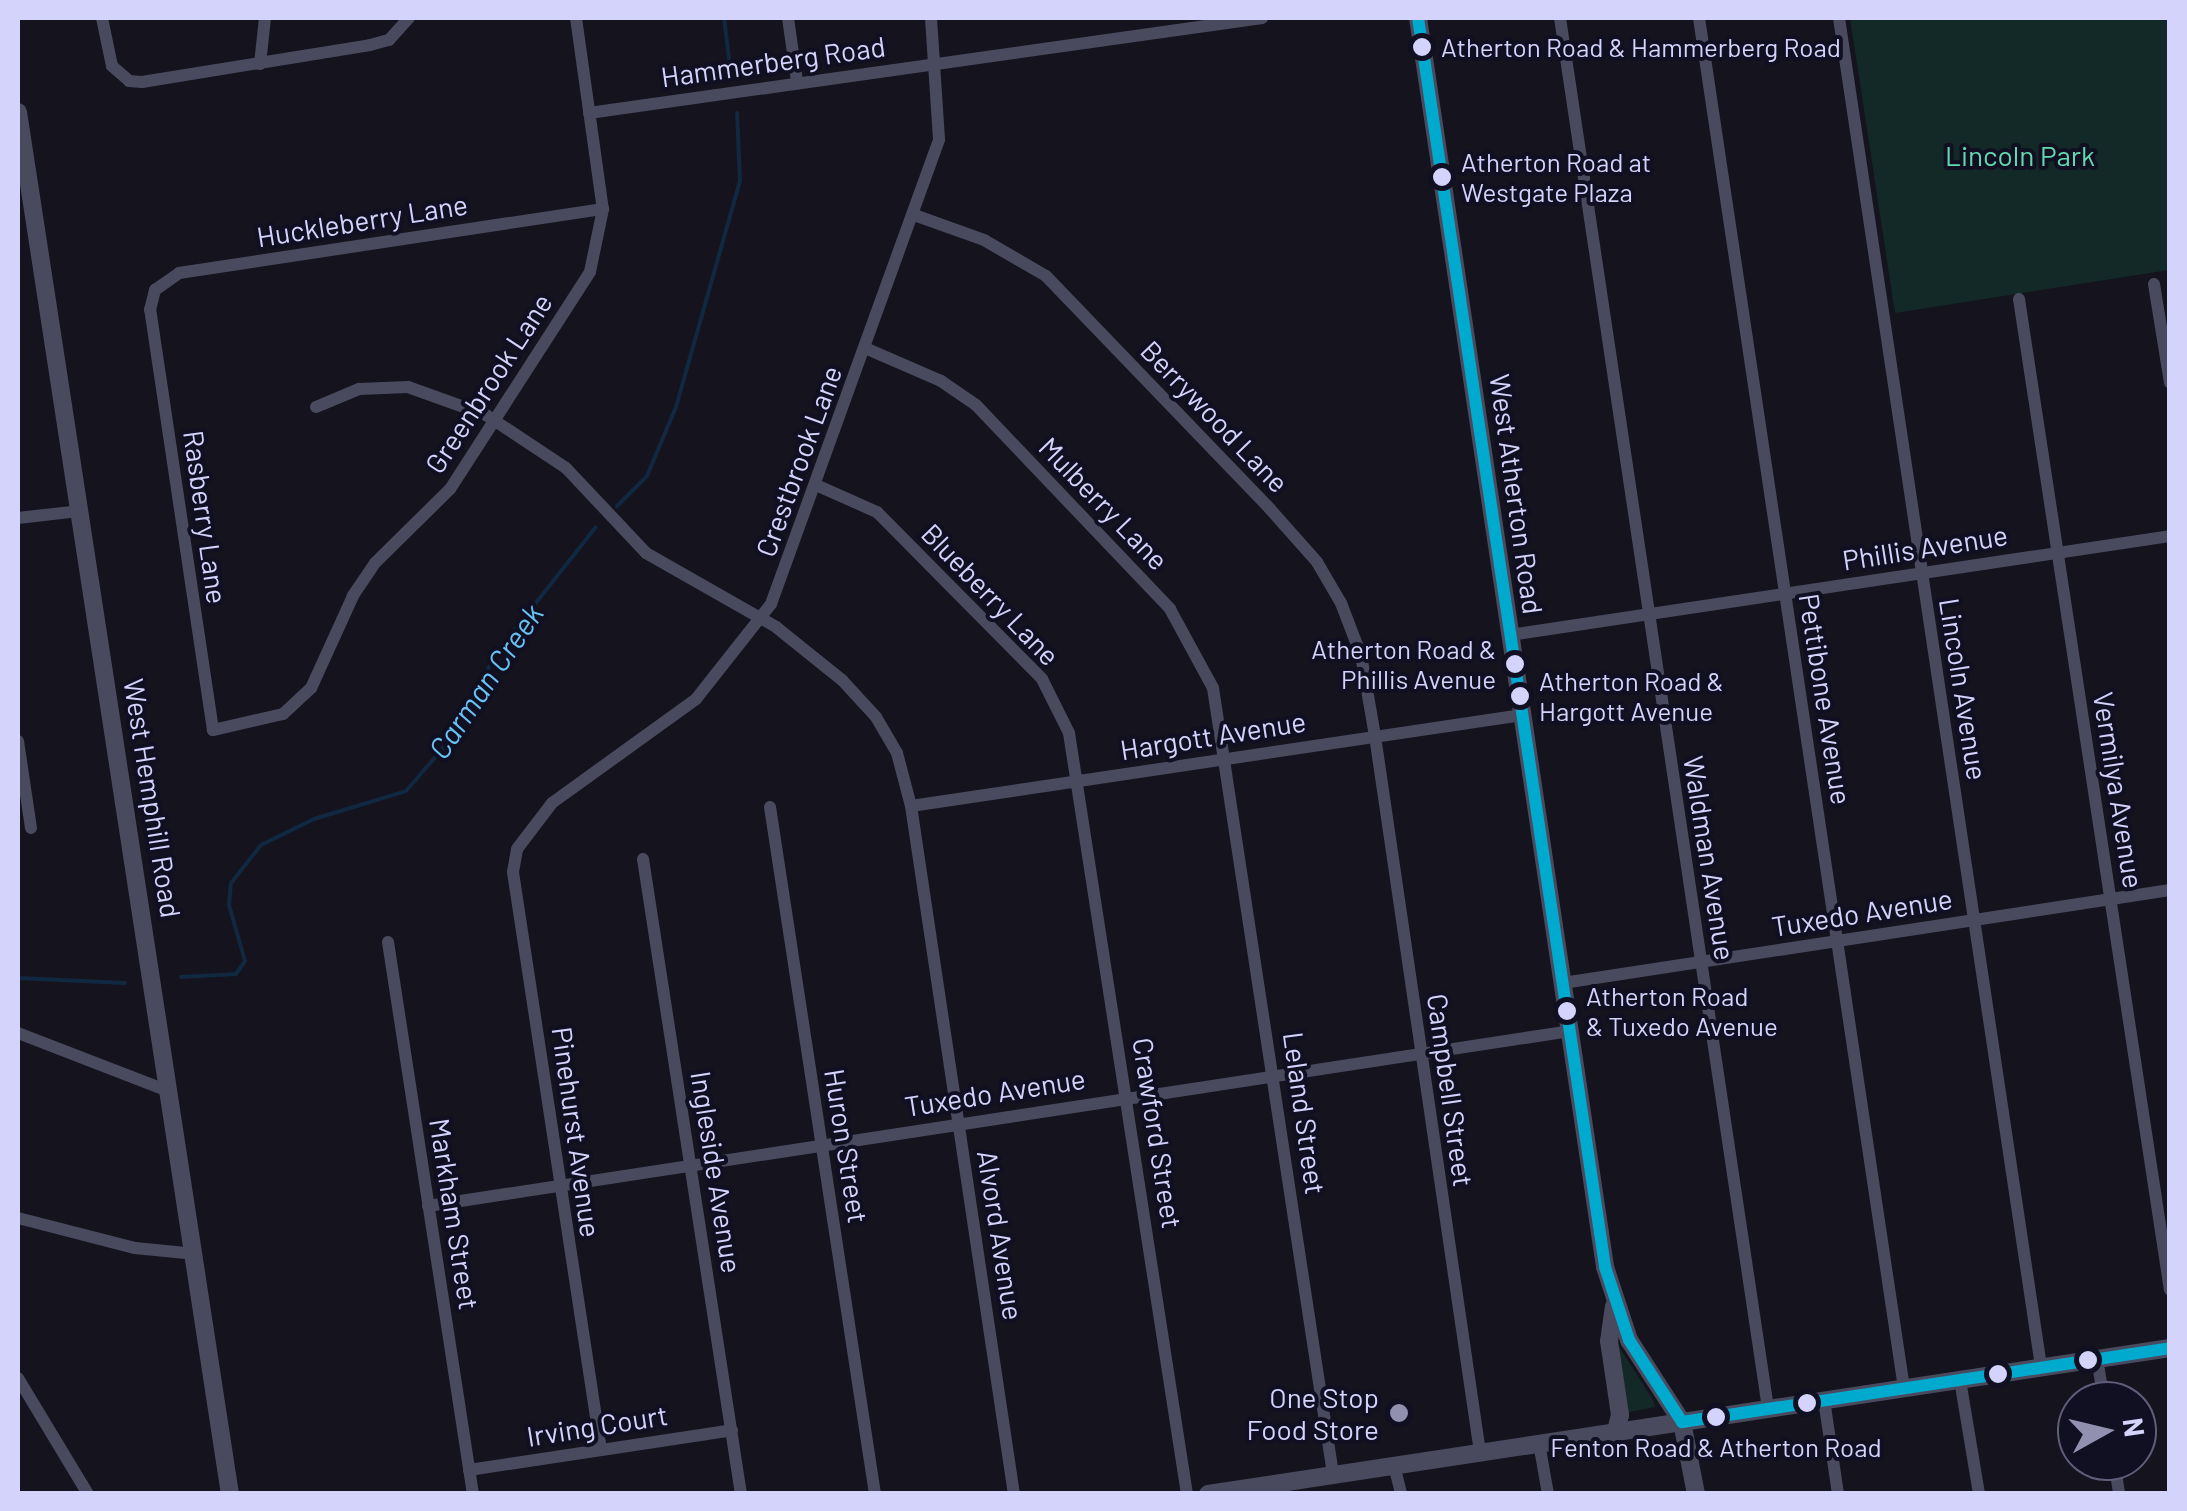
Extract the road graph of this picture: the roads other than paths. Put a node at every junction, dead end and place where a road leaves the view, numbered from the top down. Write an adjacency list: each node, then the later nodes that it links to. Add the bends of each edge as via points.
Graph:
1 (102, 18): 13 (street, via 108,56 119,75 142,82)
2 (266, 18): 13 (street)
3 (410, 18): 13 (street, via 389,40)
4 (576, 18): 16 (street, Greenbrook Lane)
5 (788, 18): 14 (street)
6 (931, 18): 12 (street, Crestbrook Lane)
7 (1262, 18): 12 (street, Hammerberg Road)
8 (1418, 18): 35 (street, West Atherton Road)
9 (1560, 18): 33 (street, Waldman Avenue)
10 (1700, 18): 32 (street, Pettibone Avenue)
11 (1840, 18): 31 (street, Lincoln Avenue)
12 (937, 63): 14 (street, Hammerberg Road); 18 (street, Crestbrook Lane, via 940,139)
13 (260, 64)
14 (797, 81): 16 (street, Hammerberg Road)
15 (18, 112): 27 (street, West Hemphill Road)
16 (589, 112): 17 (street, Greenbrook Lane)
17 (603, 208): 21 (street, Huckleberry Lane, via 178,273 155,290); 25 (street, Greenbrook Lane, via 590,272)
18 (917, 216): 22 (street, Crestbrook Lane); 38 (street, Berrywood Lane, via 984,240 1046,276 1294,535 1341,603 1361,655)
19 (2154, 284): 23 (street)
20 (2019, 299): 30 (street, Vermilya Avenue)
21 (150, 310): 37 (street, Rasberry Lane)
22 (865, 348): 26 (street, Crestbrook Lane); 40 (street, Mulberry Lane, via 941,381 976,405 1170,609 1214,688)
23 (2170, 382)
24 (316, 407): 25 (street, Alvord Avenue, via 358,389 408,388 440,394)
25 (496, 422): 34 (street, Alvord Avenue, via 566,468 646,553); 37 (street, Greenbrook Lane, via 450,489 376,563 341,616 311,688 283,714)
26 (816, 485): 34 (street, Crestbrook Lane); 41 (street, Blueberry Lane, via 876,512 1042,679 1069,732)
27 (79, 511): 28 (street); 58 (street, West Hemphill Road)
28 (18, 518)
29 (2170, 536): 30 (street, Phillis Avenue)
30 (2058, 552): 31 (street, Phillis Avenue); 48 (street, Vermilya Avenue)
31 (1921, 573): 32 (street, Phillis Avenue); 49 (street, Lincoln Avenue)
32 (1785, 594): 33 (street, Phillis Avenue); 50 (street, Pettibone Avenue)
33 (1648, 615): 35 (street, Phillis Avenue); 52 (street, Waldman Avenue)
34 (762, 620): 42 (street, Alvord Avenue, via 842,680 876,717 897,753); 44 (street, Crestbrook Lane, via 696,699 552,803)
35 (1510, 635): 36 (street, West Atherton Road)
36 (1522, 715): 38 (street, Hargott Avenue); 53 (street, West Atherton Road)
37 (212, 730)
38 (1375, 736): 40 (street, Hargott Avenue); 56 (street, Campbell Street)
39 (18, 741): 45 (street)
40 (1226, 758): 41 (street, Hargott Avenue); 57 (street, Leland Street)
41 (1079, 781): 42 (street, Hargott Avenue); 59 (street, Crawford Street)
42 (911, 806): 60 (street, Alvord Avenue)
43 (770, 807): 61 (street, Huron Street)
44 (531, 826): 63 (street, Pinehurst Avenue, via 514,872)
45 (31, 828)
46 (642, 859): 62 (street, Ingleside Avenue)
47 (2170, 890): 48 (street, Tuxedo Avenue)
48 (2111, 900): 49 (street, Tuxedo Avenue); 67 (street, Vermilya Avenue)
49 (1974, 920): 50 (street, Tuxedo Avenue); 71 (street, Lincoln Avenue)
50 (1838, 941): 52 (street, Tuxedo Avenue); 75 (street, Pettibone Avenue)
51 (388, 942): 64 (street, Markham Street)
52 (1701, 961): 53 (street, Tuxedo Avenue); 77 (street, Waldman Avenue)
53 (1563, 982): 54 (street, West Atherton Road)
54 (1570, 1031): 56 (street, Tuxedo Avenue); 68 (street, West Atherton Road)
55 (18, 1033): 58 (street, via 135,1084)
56 (1421, 1052): 57 (street, Tuxedo Avenue); 83 (street, Campbell Street)
57 (1274, 1074): 59 (street, Tuxedo Avenue); 86 (street, Leland Street)
58 (171, 1092): 66 (street, West Hemphill Road)
59 (1126, 1097): 60 (street, Tuxedo Avenue); 94 (street, Crawford Street)
60 (958, 1123): 61 (street, Tuxedo Avenue); 93 (street, Alvord Avenue)
61 (822, 1144): 62 (street, Tuxedo Avenue); 92 (street, Huron Street)
62 (691, 1164): 63 (street, Tuxedo Avenue); 79 (street, Ingleside Avenue)
63 (560, 1185): 64 (street, Tuxedo Avenue); 82 (street, Pinehurst Avenue)
64 (428, 1206): 85 (street, Markham Street)
65 (18, 1218): 66 (street, via 135,1248)
66 (196, 1254): 89 (street, West Hemphill Road)
67 (2170, 1290)
68 (1614, 1306): 78 (street, West Atherton Road, via 1636,1355); 80 (street, via 1608,1341 1620,1415)
69 (2170, 1348): 70 (street)
70 (2097, 1358): 71 (street); 74 (street)
71 (2041, 1367): 73 (street)
72 (18, 1378): 88 (street)
73 (1960, 1380): 75 (street); 100 (street)
74 (2101, 1381)
75 (1904, 1388): 76 (street)
76 (1824, 1400): 77 (street); 99 (street)
77 (1768, 1408): 78 (street)
78 (1682, 1422): 80 (street); 98 (street, West Atherton Road)
79 (732, 1430): 82 (street, Irving Court); 91 (street, Ingleside Avenue)
80 (1616, 1431): 81 (street)
81 (1539, 1443): 83 (street); 97 (street)
82 (601, 1450): 85 (street, Irving Court)
83 (1480, 1452): 84 (street)
84 (1394, 1465): 86 (street); 96 (street)
85 (470, 1470): 90 (street, Markham Street)
86 (1333, 1474): 87 (street)
87 (1256, 1490): 95 (street)
88 (88, 1494)
89 (230, 1494)
90 (473, 1494)
91 (741, 1494)
92 (875, 1494)
93 (1014, 1494)
94 (1186, 1494)
95 (1208, 1494)
96 (1401, 1494)
97 (1548, 1494)
98 (1696, 1494)
99 (1838, 1494)
100 (1979, 1494)

